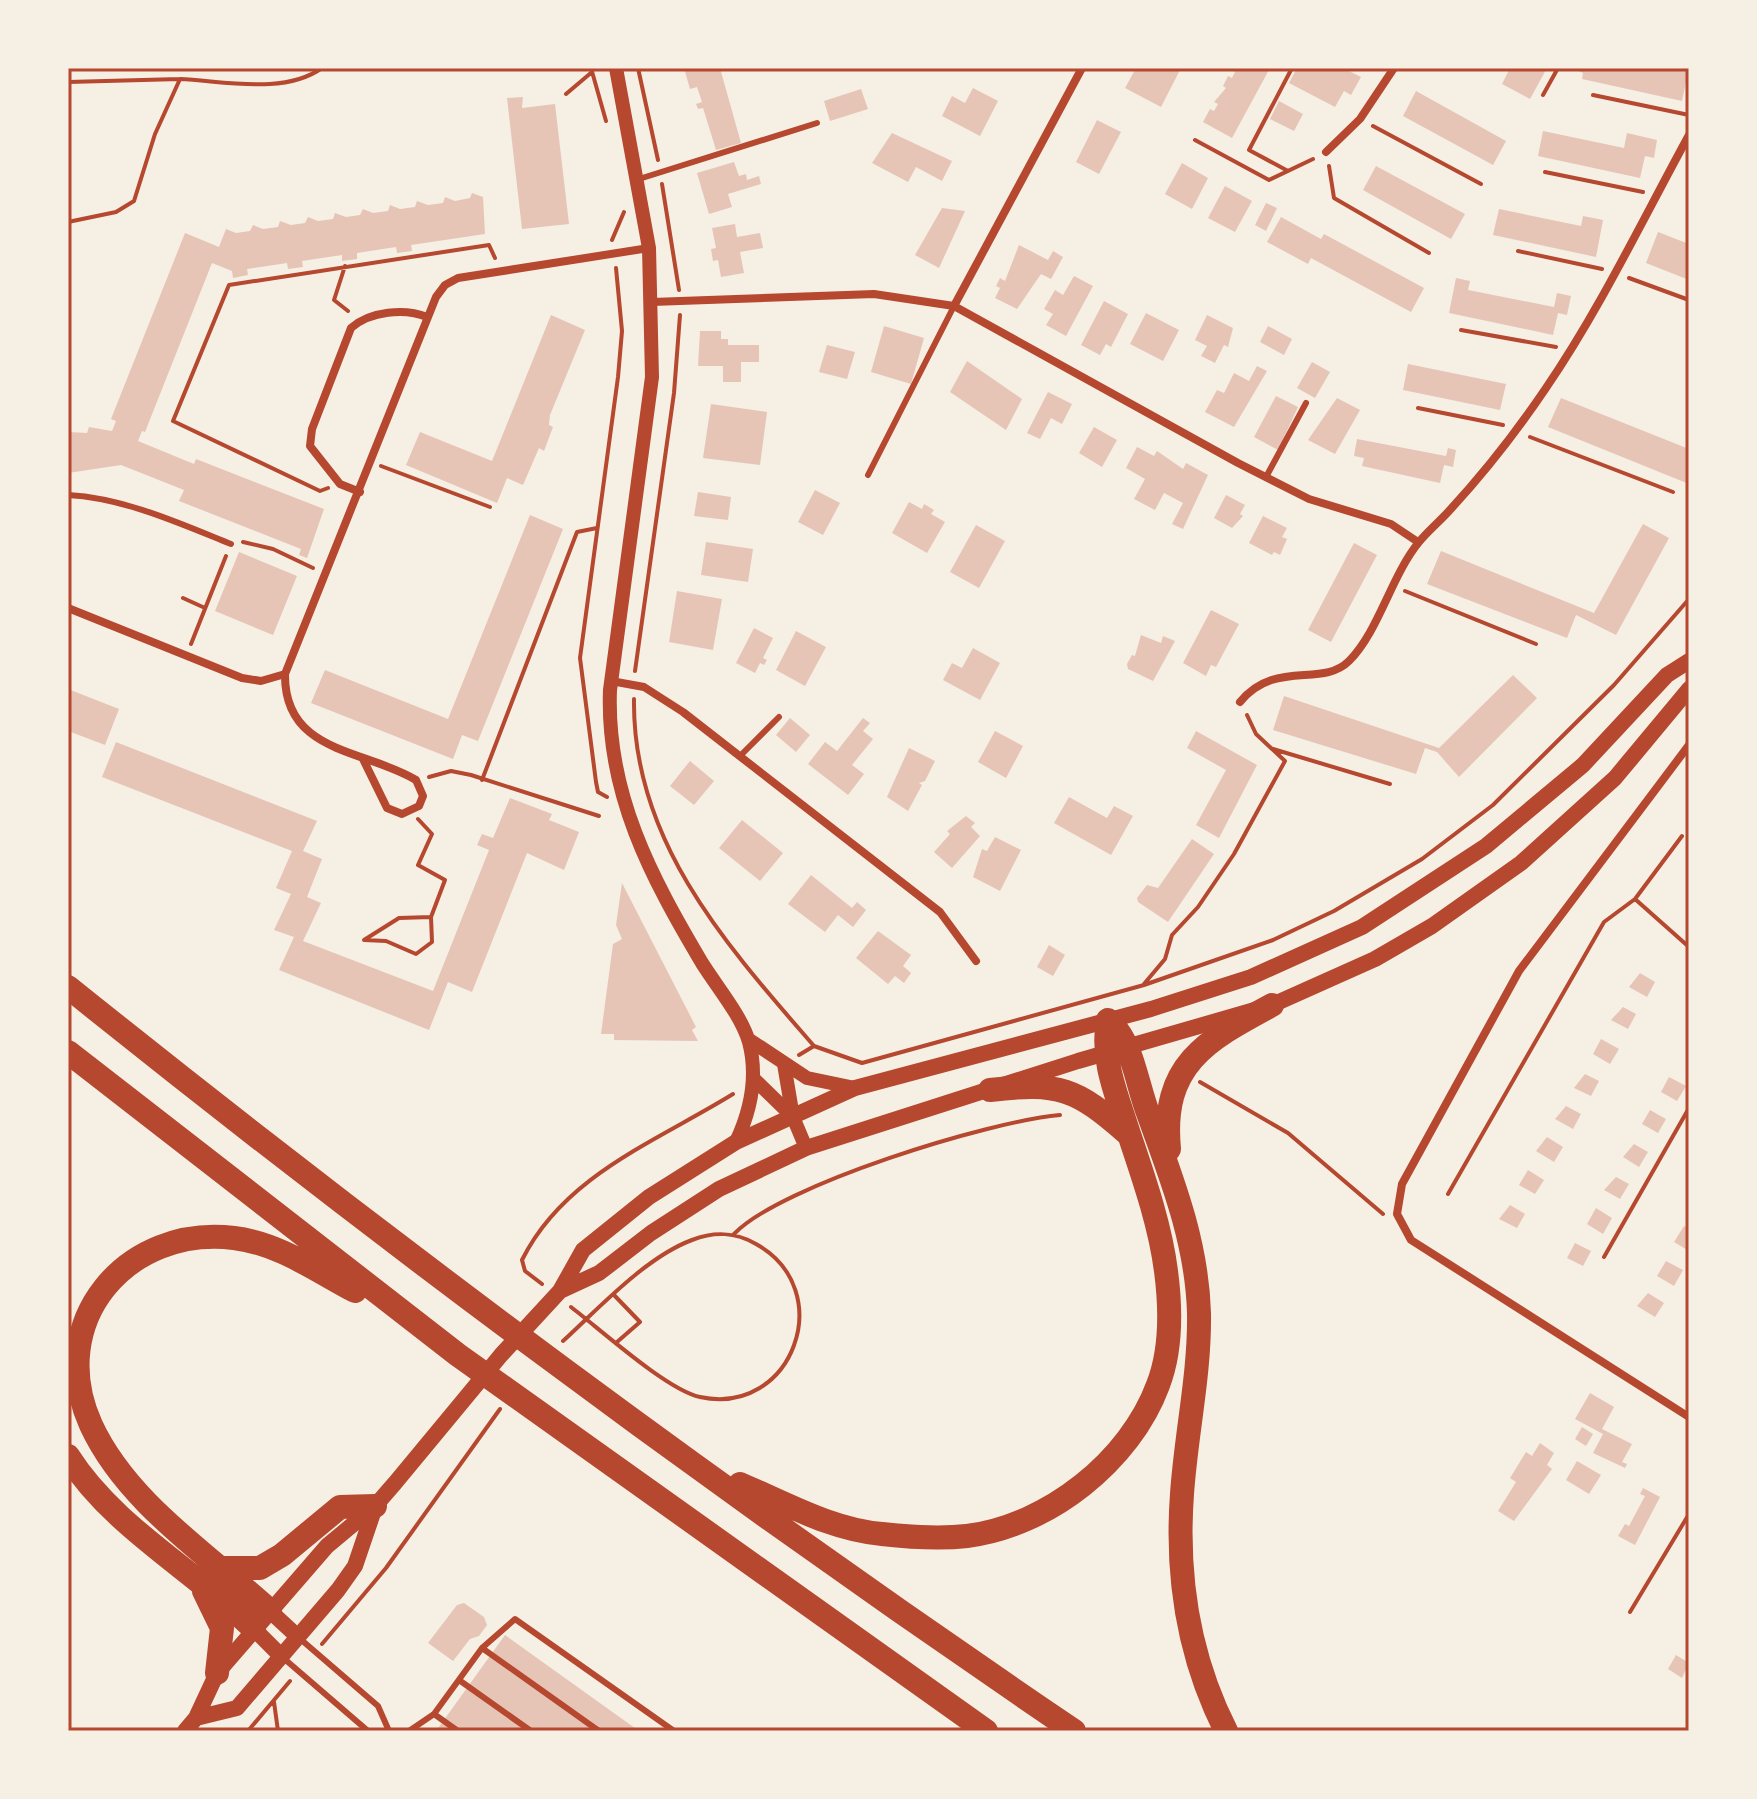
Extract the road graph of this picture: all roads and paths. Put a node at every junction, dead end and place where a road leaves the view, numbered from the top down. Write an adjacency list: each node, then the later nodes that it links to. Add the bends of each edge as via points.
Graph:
1 (322, 68): 9 (path, via 307,79 270,84)
2 (616, 68): 24 (street)
3 (638, 68): 22 (path)
4 (1082, 68): 40 (street)
5 (1292, 68): 21 (path, via 1249,150)
6 (1394, 68): 15 (street)
7 (1558, 68): 12 (path)
8 (591, 70): 11 (path); 17 (path)
9 (180, 79): 10 (path); 28 (path, via 134,201 116,212)
10 (68, 82)
11 (566, 94)
12 (1543, 95)
13 (1593, 95): 14 (path)
14 (1689, 115)
15 (1360, 119): 20 (street); 25 (path)
16 (817, 123): 22 (lane)
17 (607, 125)
18 (1689, 135): 26 (street)
19 (1195, 140): 21 (path, via 1269,180)
20 (1326, 152): 21 (path); 32 (path, via 1334,198)
21 (1288, 171)
22 (660, 172): 24 (lane); 38 (path)
23 (1545, 172): 26 (path)
24 (639, 179): 30 (street)
25 (1481, 184)
26 (1657, 194): 36 (street)
27 (624, 206): 29 (path)
28 (68, 222)
29 (612, 240)
30 (649, 248): 35 (street); 39 (street)
31 (1518, 251): 36 (path)
32 (1429, 253)
33 (345, 266): 35 (path, via 489,245); 42 (path, via 334,300); 51 (path, via 229,285 173,421 320,491)
34 (616, 267): 56 (path, via 622,331)
35 (501, 271): 41 (street, via 445,285)
36 (1613, 272): 37 (path); 44 (street)
37 (1689, 300)
38 (680, 301): 39 (street); 40 (street, via 874,294); 70 (path, via 674,393)
39 (652, 302): 69 (street, via 652,377)
40 (954, 306): 49 (lane); 50 (street)
41 (427, 317): 42 (street, via 409,309); 48 (street)
42 (360, 321): 51 (street, via 351,328 312,429 310,446)
43 (1461, 330): 44 (path)
44 (1570, 350): 47 (street)
45 (1306, 403): 50 (lane)
46 (1418, 408): 47 (path)
47 (1516, 429): 53 (path); 57 (street)
48 (371, 463): 52 (street); 55 (path)
49 (868, 475)
50 (1266, 477): 57 (street, via 1309,499 1391,524)
51 (340, 484): 52 (street)
52 (360, 492): 59 (street)
53 (1673, 492)
54 (68, 495): 58 (lane, via 172,520)
55 (490, 507)
56 (597, 528): 79 (path, via 577,532); 81 (path, via 581,670 598,792)
57 (1418, 542): 60 (street)
58 (231, 544): 59 (path, via 232,539 273,549); 64 (path)
59 (326, 574): 68 (street)
60 (1392, 585): 65 (path); 72 (street, via 1346,665 1328,672 1287,674 1253,687)
61 (183, 598): 64 (path)
62 (1689, 599): 89 (path, via 1579,722 1493,805 1447,841 1309,923)
63 (68, 608): 66 (street)
64 (205, 608): 66 (path)
65 (1536, 644)
66 (186, 656): 68 (street, via 242,678 261,681)
67 (1689, 661): 93 (main road, via 1667,675 1583,765 1486,846 1362,927 1251,977)
68 (285, 674): 77 (street, via 285,692 301,723 314,736)
69 (611, 681): 70 (street); 81 (street, via 608,728)
70 (634, 684): 76 (street, via 683,712); 95 (path, via 637,754 646,797 674,860 742,965)
71 (1689, 689): 92 (main road, via 1615,778 1521,863 1375,959)
72 (1240, 702): 75 (path, via 1256,734)
73 (779, 717): 76 (lane)
74 (1689, 745): 111 (street, via 1519,971 1402,1184)
75 (1272, 749): 80 (path); 89 (path, via 1285,761 1261,806)
76 (740, 756): 88 (street, via 940,912)
77 (363, 759): 78 (street); 82 (street, via 387,808)
78 (416, 780): 79 (path, via 451,771); 82 (street, via 423,796)
79 (482, 780): 83 (path)
80 (1390, 784)
81 (624, 804): 94 (street, via 658,889)
82 (412, 812): 86 (path, via 432,834 415,866 445,880)
83 (599, 816)
84 (1682, 836): 85 (path)
85 (1635, 899): 87 (path); 110 (path, via 1604,922)
86 (431, 917): 86 (path, via 432,942 416,954 386,941 364,940 399,918)
87 (1689, 947)
88 (976, 961)
89 (1144, 985): 91 (path); 95 (path, via 862,1063)
90 (68, 987): 123 (highway, via 278,1156)
91 (1146, 993)
92 (1272, 1005): 96 (main road); 109 (highway, via 1213,1040 1182,1072 1167,1114)
93 (1108, 1020): 96 (highway); 101 (main road)
94 (748, 1039): 98 (street); 100 (street)
95 (814, 1046): 98 (path)
96 (1116, 1050): 102 (main road); 106 (highway); 109 (highway, via 1139,1088)
97 (68, 1052): 117 (highway)
98 (789, 1061): 101 (street, via 807,1078); 105 (street)
99 (1189, 1078): 111 (path, via 1280,1127 1382,1214)
100 (755, 1080): 105 (street); 107 (street)
101 (855, 1088): 105 (main road)
102 (990, 1090): 106 (highway, via 1042,1085 1069,1092); 108 (main road)
103 (1689, 1108): 113 (path)
104 (1064, 1115): 112 (path, via 1018,1120 886,1161 771,1206)
105 (793, 1117): 107 (main road); 108 (street)
106 (1130, 1135): 123 (highway, via 1161,1243 1170,1319 1166,1356 1136,1428 1079,1486 1008,1525 968,1535 924,1537 839,1525)
107 (736, 1142): 114 (main road, via 649,1197 583,1250)
108 (806, 1148): 114 (main road, via 719,1189 599,1273)
109 (1171, 1171): 151 (highway, via 1191,1244 1199,1314 1182,1494 1181,1572 1203,1678)
110 (1448, 1194)
111 (1397, 1214): 120 (street, via 1411,1240)
112 (734, 1234): 115 (path, via 690,1240); 119 (path, via 778,1257 795,1285 800,1325 782,1369 759,1389)
113 (1604, 1257)
114 (560, 1291): 124 (main road)
115 (614, 1295): 116 (path); 118 (path, via 640,1322)
116 (592, 1314)
117 (420, 1326): 126 (highway, via 266,1243 235,1238 158,1245 110,1278 90,1312 79,1355 90,1422 132,1487); 149 (highway)
118 (617, 1342)
119 (720, 1400)
120 (1689, 1417)
121 (468, 1450): 132 (path, via 386,1568)
122 (68, 1456): 127 (highway, via 98,1495)
123 (697, 1466): 150 (highway)
124 (375, 1506): 126 (highway, via 340,1507 260,1568); 129 (main road, via 327,1546); 130 (main road, via 355,1566)
125 (1689, 1514): 128 (path)
126 (223, 1568): 129 (highway)
127 (196, 1579): 129 (highway); 135 (highway, via 222,1628)
128 (1630, 1612)
129 (262, 1620): 130 (main road); 133 (main road); 135 (main road)
130 (298, 1637): 132 (lane); 133 (main road)
131 (482, 1648): 136 (lane); 147 (lane); 148 (lane, via 515,1619)
132 (315, 1652): 143 (lane, via 378,1706)
133 (281, 1656): 134 (lane); 139 (main road, via 237,1708)
134 (297, 1672): 137 (path); 142 (lane)
135 (217, 1673): 139 (main road)
136 (459, 1680): 138 (lane); 146 (lane)
137 (274, 1701): 140 (path); 141 (path)
138 (434, 1714): 144 (lane); 145 (lane)
139 (191, 1724)
140 (248, 1731)
141 (278, 1731)
142 (368, 1731)
143 (389, 1731)
144 (409, 1731)
145 (458, 1731)
146 (531, 1731)
147 (599, 1731)
148 (674, 1731)
149 (986, 1731)
150 (1074, 1731)
151 (1226, 1731)

